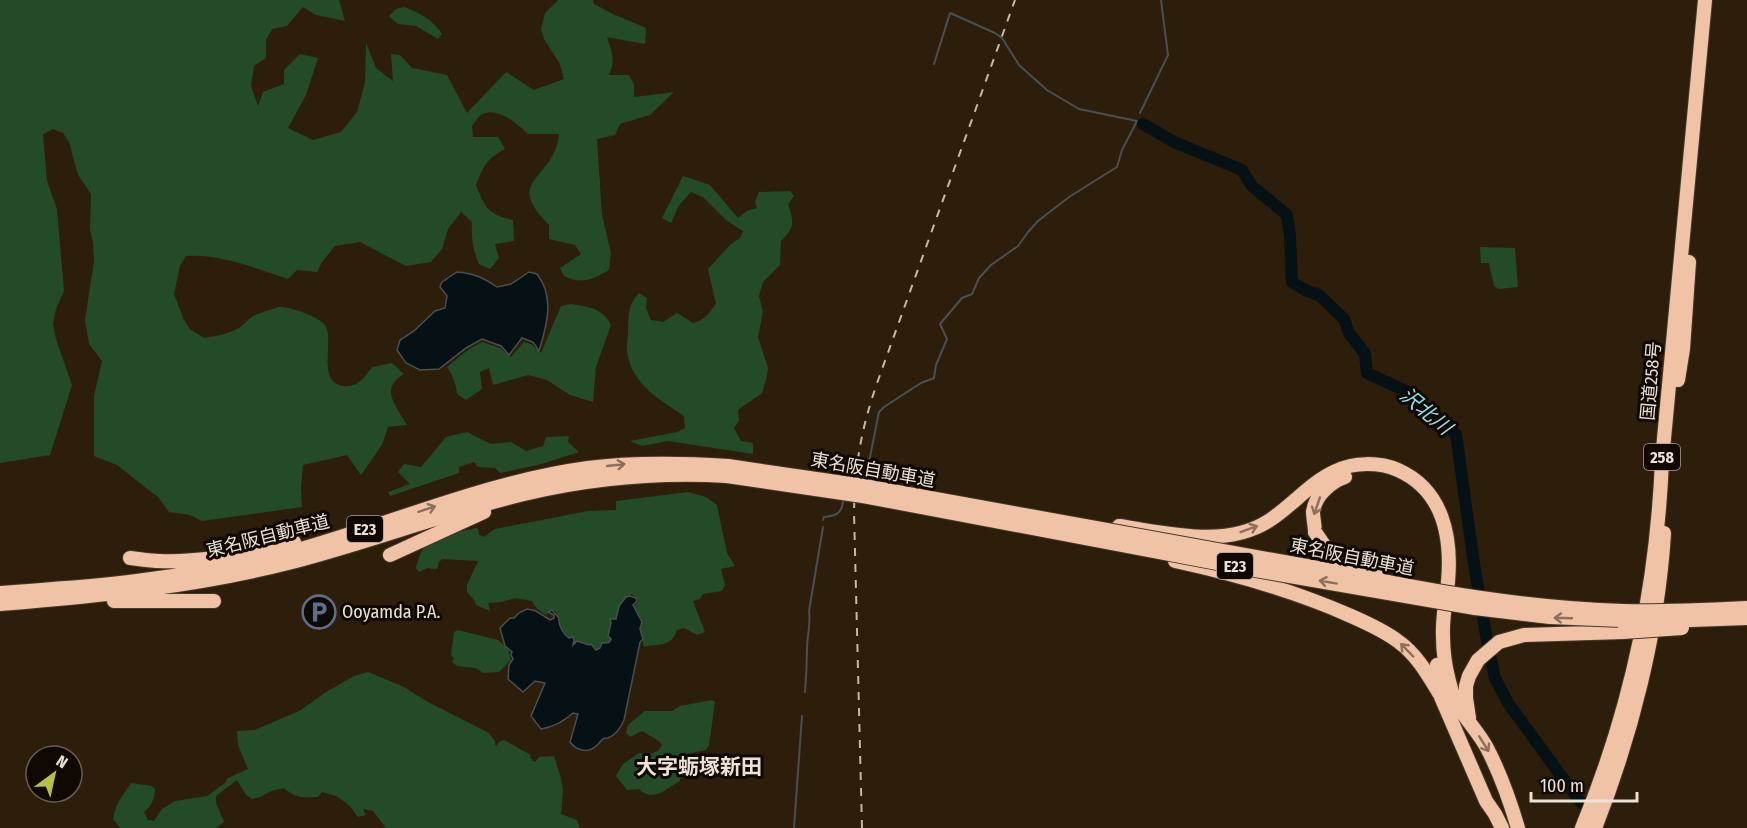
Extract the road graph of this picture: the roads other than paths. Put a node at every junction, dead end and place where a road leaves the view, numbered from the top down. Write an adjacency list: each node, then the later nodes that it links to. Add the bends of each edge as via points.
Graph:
1 (1705, 0): 3 (highway, 国道258号 / 258)
2 (1714, 0): 3 (highway, 国道258号 / 258)
3 (1702, 78): 23 (highway, 国道258号 / 258, via 1648,588 1625,703); 24 (highway, 国道258号 / 258, via 1683,349 1663,552 1649,648 1617,767)
4 (727, 471): 5 (highway, 東名阪自動車道 / E23); 6 (highway, 東名阪自動車道 / E23, bridge, via 803,476); 7 (highway, 東名阪自動車道 / E23, one-way to 4, via 519,482 587,469 668,463); 8 (highway, 東名阪自動車道 / E23, bridge)
5 (589, 481): 9 (highway, via 491,508); 12 (highway, 東名阪自動車道 / E23, via 494,501 248,573 195,584)
6 (1028, 516): 14 (highway, 東名阪自動車道 / E23, bridge, via 1407,587); 20 (highway, one-way to 20, bridge, via 1214,536 1242,532 1269,521 1336,470 1358,464 1386,466 1404,473 1428,492 1446,528 1449,564 1443,636 1445,661 1457,704)
7 (382, 524): 10 (highway, via 196,559); 11 (highway, 東名阪自動車道 / E23, via 287,553 192,573)
8 (1056, 532): 17 (highway, 東名阪自動車道 / E23, one-way to 8, bridge, via 1621,620 1486,610); 19 (highway, one-way to 8, bridge, via 1421,665 1400,642 1329,606 1248,579 1080,542)
9 (390, 555)
10 (130, 558)
11 (0, 593)
12 (58, 599): 13 (highway, via 76,603); 15 (highway, 東名阪自動車道 / E23)
13 (214, 601)
14 (1528, 603): 16 (highway, 東名阪自動車道 / E23, bridge, via 1622,610); 19 (highway, one-way to 14, bridge, via 1435,650 1435,624 1440,580 1440,543 1426,504 1397,479 1369,472 1346,476 1324,491 1313,512 1315,532 1328,551 1343,561 1387,576 1513,597)
15 (0, 604)
16 (1747, 608)
17 (1747, 618)
18 (1747, 622): 20 (highway, bridge, via 1524,635 1499,642 1485,652 1469,676 1466,698)
19 (1441, 697): 21 (highway, via 1486,801)
20 (1470, 724): 22 (highway, one-way to 22, via 1486,747 1511,801)
21 (1502, 828)
22 (1518, 828)
23 (1582, 828)
24 (1594, 828)

